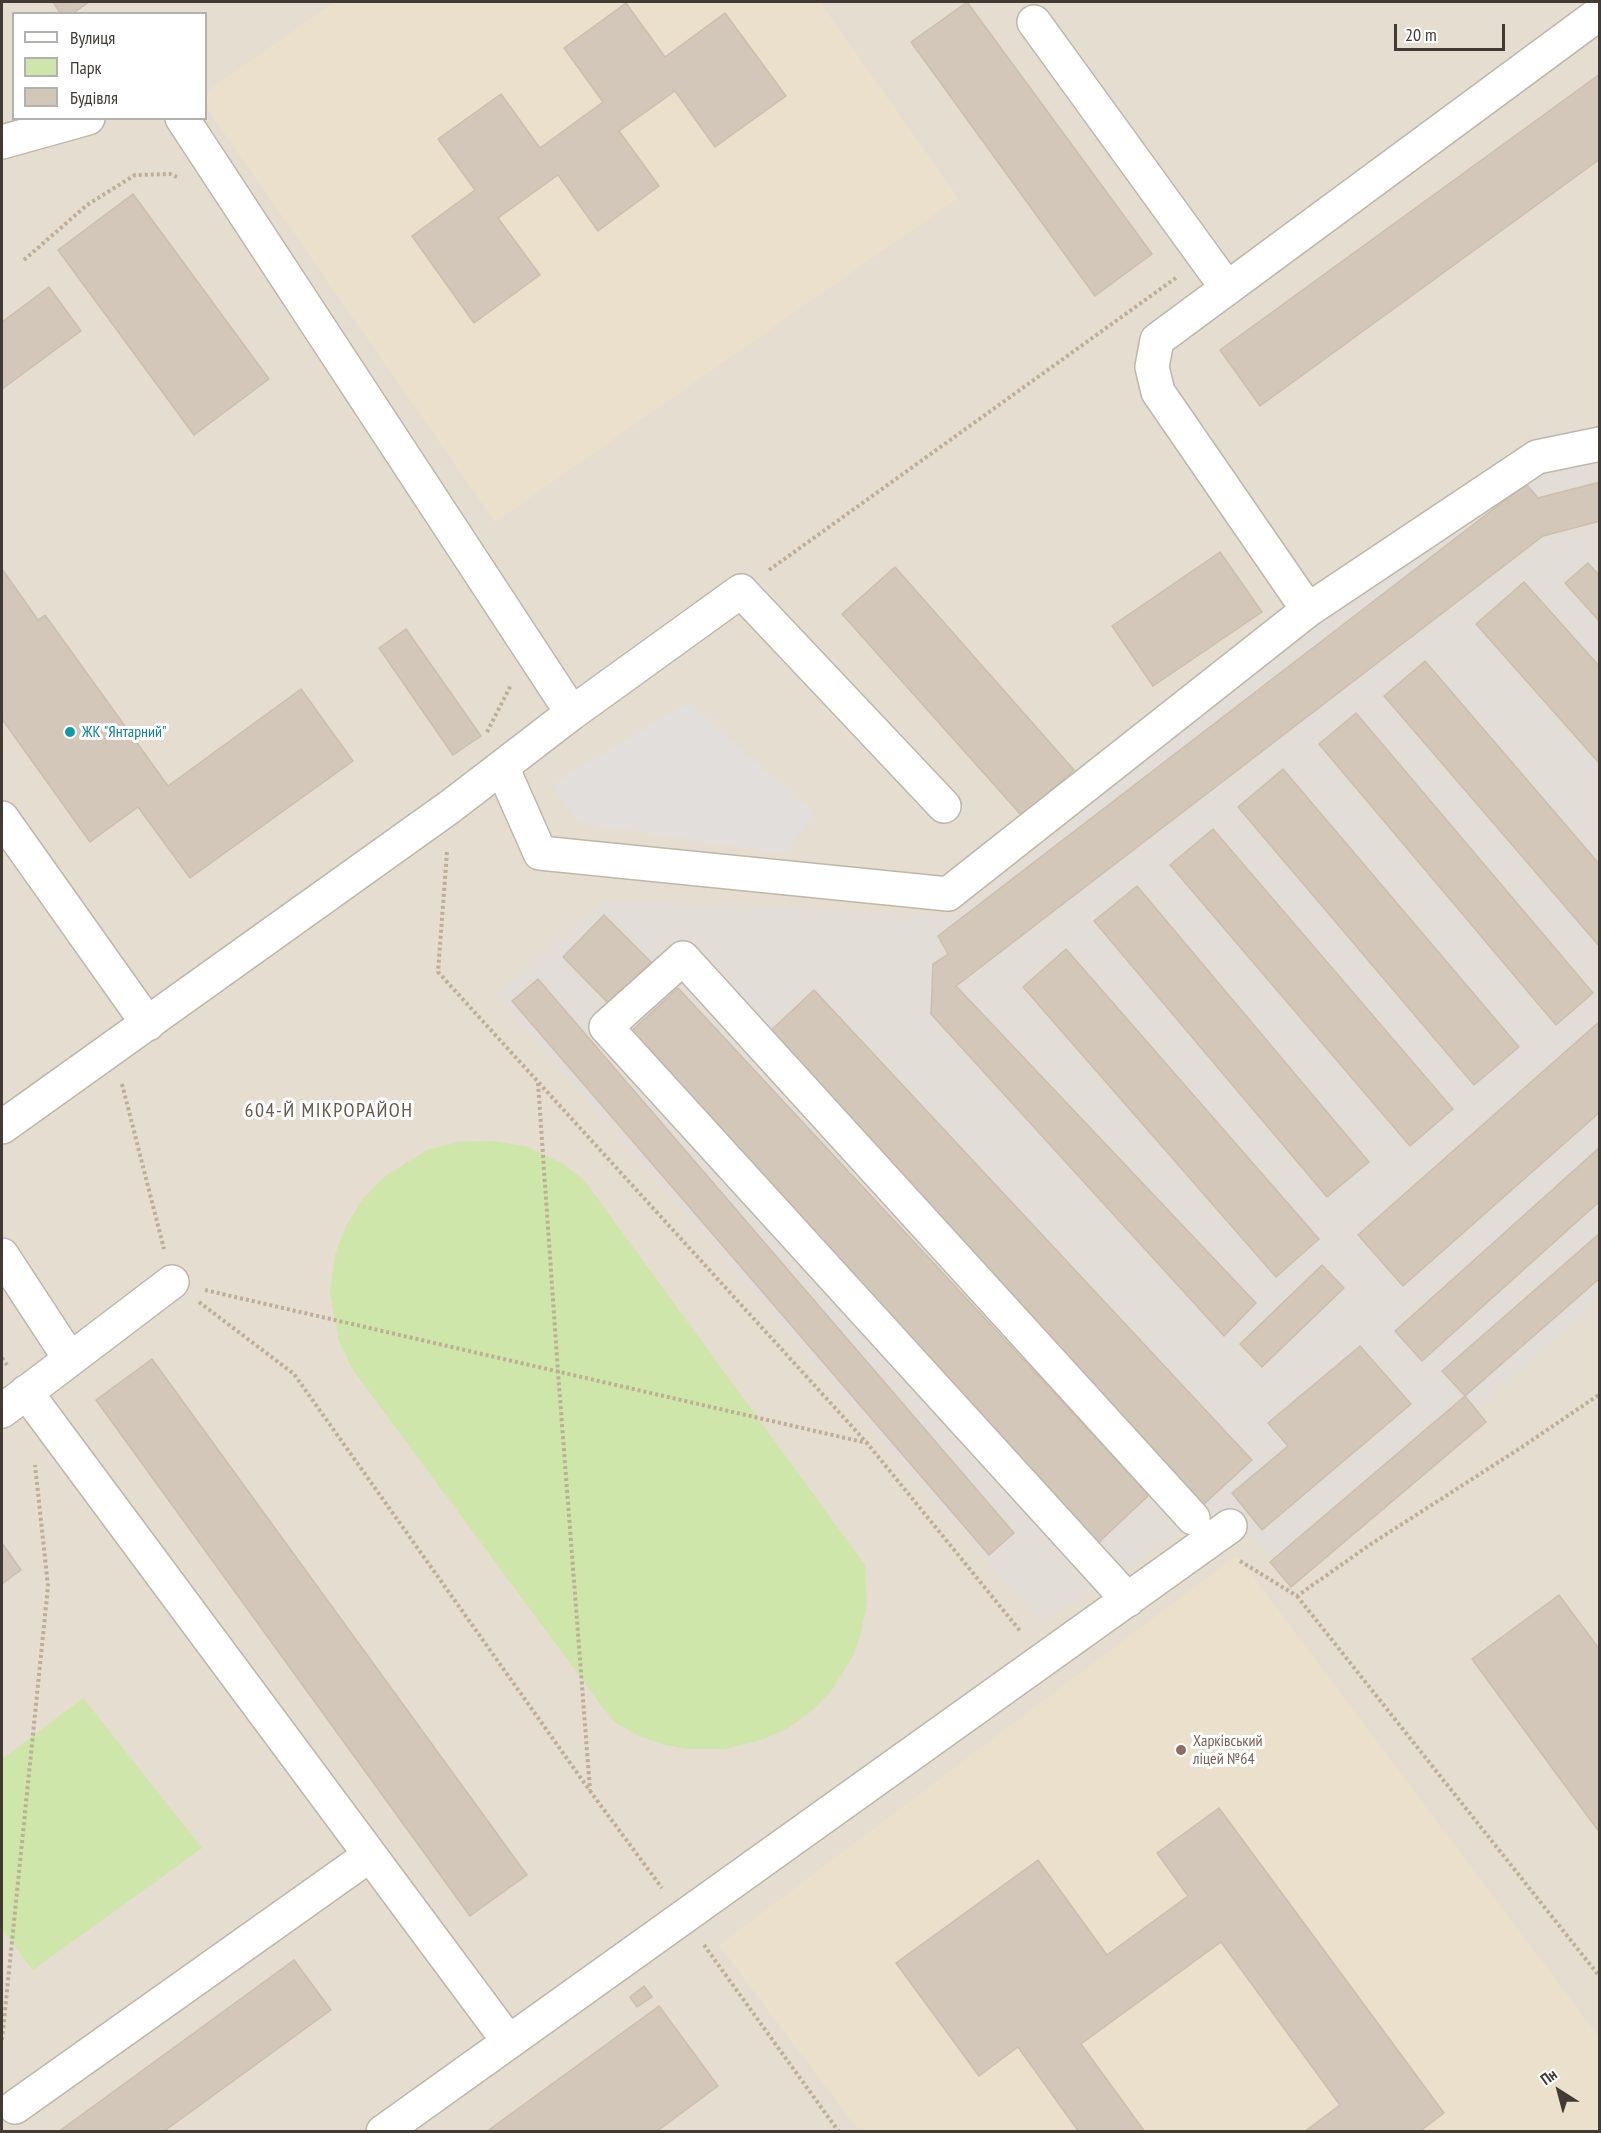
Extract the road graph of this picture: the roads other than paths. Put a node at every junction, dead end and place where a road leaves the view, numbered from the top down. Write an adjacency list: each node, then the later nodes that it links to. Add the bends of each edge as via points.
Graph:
1 (1599, 13): 6 (lane)
2 (1034, 21): 6 (lane)
3 (81, 120): 5 (lane)
4 (183, 120): 9 (lane)
5 (2, 142)
6 (1227, 288): 8 (lane, via 1157,340 1152,367 1158,392)
7 (1599, 444): 8 (lane, via 1537,457)
8 (1308, 610): 10 (lane, via 948,894 540,853)
9 (572, 714): 10 (lane); 11 (lane, via 741,591)
10 (502, 767): 13 (lane)
11 (944, 806)
12 (2, 818): 13 (lane)
13 (148, 1024): 14 (lane)
14 (2, 1127)
15 (2, 1255): 17 (lane)
16 (172, 1282): 17 (lane)
17 (70, 1359): 18 (lane)
18 (14, 1401): 20 (lane)
19 (1128, 1600): 19 (lane, via 1210,1529 683,958 606,1027); 21 (lane)
20 (370, 1855): 21 (lane); 22 (lane)
21 (509, 2042): 23 (lane)
22 (15, 2107)
23 (383, 2132)

